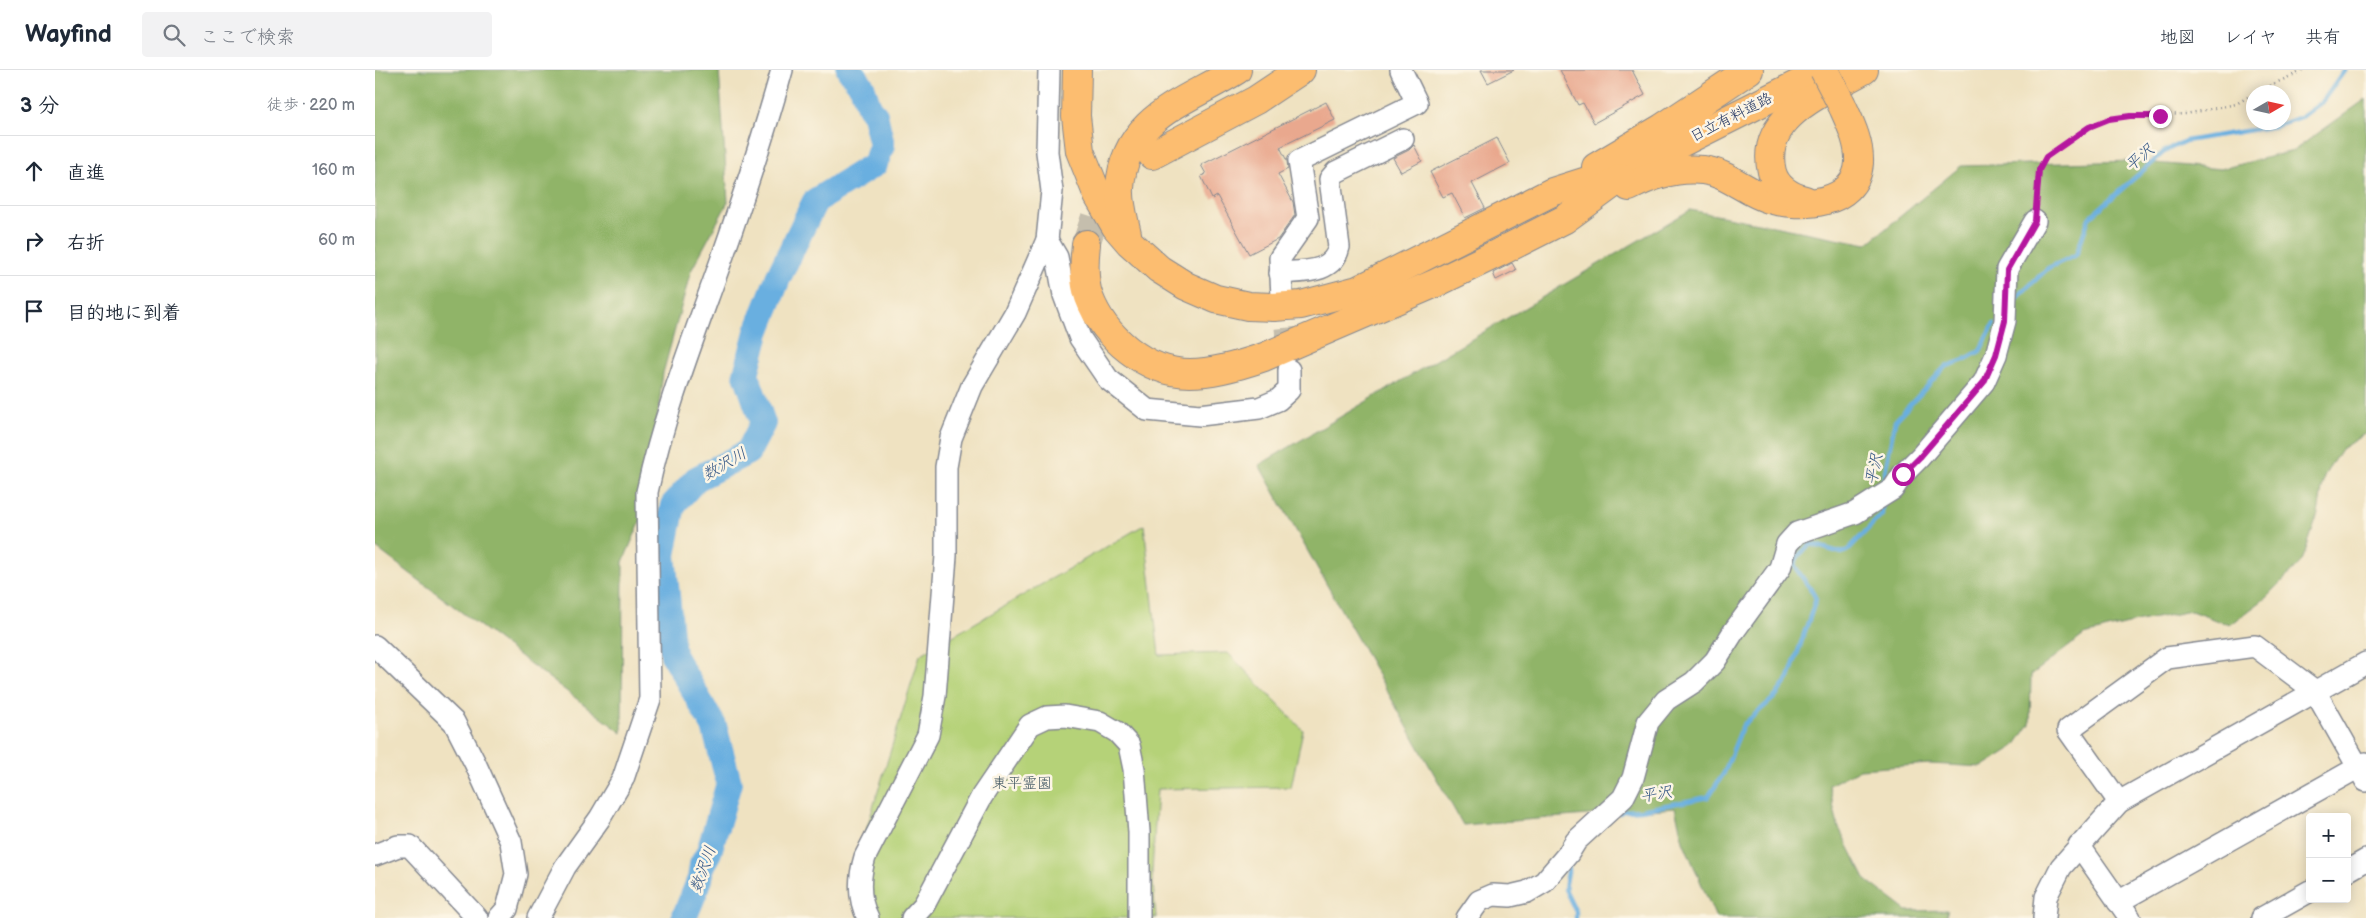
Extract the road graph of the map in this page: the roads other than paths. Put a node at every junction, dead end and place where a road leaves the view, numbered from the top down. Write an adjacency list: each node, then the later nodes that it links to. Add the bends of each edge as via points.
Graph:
1 (781, 70): 40 (street, via 763,137 677,382 651,471 647,492 650,699 623,779 565,867)
2 (1049, 70): 20 (street, via 1047,152 1052,191)
3 (1065, 70): 25 (highway, via 1063,116 1069,164 1076,188 1108,244 1136,275 1156,289 1188,307 1215,316 1264,324 1303,321)
4 (1077, 70): 15 (highway, via 1078,133 1080,151)
5 (1096, 70): 15 (highway, via 1086,132)
6 (1237, 70): 21 (highway, via 1162,112 1133,143 1124,161 1120,190)
7 (1301, 70): 13 (highway, via 1256,100)
8 (1401, 70): 23 (street, via 1417,103 1299,161 1308,218 1280,258)
9 (1749, 70): 16 (highway, via 1662,128)
10 (1825, 70): 14 (highway, 日立有料道路); 17 (highway, bridge, via 1856,139 1859,165 1849,186 1831,199)
11 (1864, 70): 17 (highway, via 1800,107 1774,135 1770,162 1777,181 1788,194)
12 (1403, 139): 23 (street, via 1336,172 1330,179 1339,247 1332,262 1325,267)
13 (1152, 155)
14 (1637, 165): 16 (highway); 18 (highway)
15 (1088, 172): 21 (highway, via 1116,227)
16 (1552, 192): 21 (highway, via 1358,290 1301,305 1248,306 1217,299 1186,286 1159,269)
17 (1819, 202): 18 (highway, via 1786,202 1767,198 1720,174 1691,170 1667,172 1641,182)
18 (1565, 219): 25 (highway)
19 (2035, 221): 44 (street, via 2007,270 2005,321 1996,355 1984,382 1893,489 1855,514 1797,533 1787,544 1780,568 1715,661 1694,682 1666,700 1648,722 1633,778 1623,798 1576,841 1545,882 1527,892 1493,895 1479,901)
20 (1047, 240): 26 (street, via 1057,257 1064,295 1080,338 1108,379 1147,410 1199,415 1259,408 1278,400 1289,390); 41 (street, via 1015,313 972,386 951,438 946,467 946,556 935,696 928,735 865,857 859,876)
21 (1129, 242)
22 (1086, 244): 25 (highway, via 1084,265 1089,297 1107,328 1143,360 1189,373 1228,368 1264,357)
23 (1281, 273): 24 (street)
24 (1282, 296)
25 (1402, 297)
26 (1289, 370)
27 (375, 646): 39 (street, via 454,722 483,780 511,842 517,874 507,909)
28 (2366, 663): 29 (street)
29 (2315, 691): 30 (street); 31 (street); 31 (street, via 2255,646 2167,658 2069,730)
30 (2363, 771): 37 (street)
31 (2119, 802): 32 (street)
32 (2079, 845): 37 (street); 45 (street, via 2053,880 2046,897)
33 (375, 854): 38 (street, via 398,846 410,846)
34 (2366, 860): 35 (street)
35 (2351, 869)
36 (2306, 893): 46 (street)
37 (2124, 910)
38 (477, 918)
39 (499, 918)
40 (538, 918)
41 (868, 918)
42 (912, 918): 43 (street, via 924,905 982,796 1030,725 1047,717 1065,716 1105,724 1129,746 1139,832)
43 (1139, 918)
44 (1467, 918)
45 (2044, 918)
46 (2262, 918)

